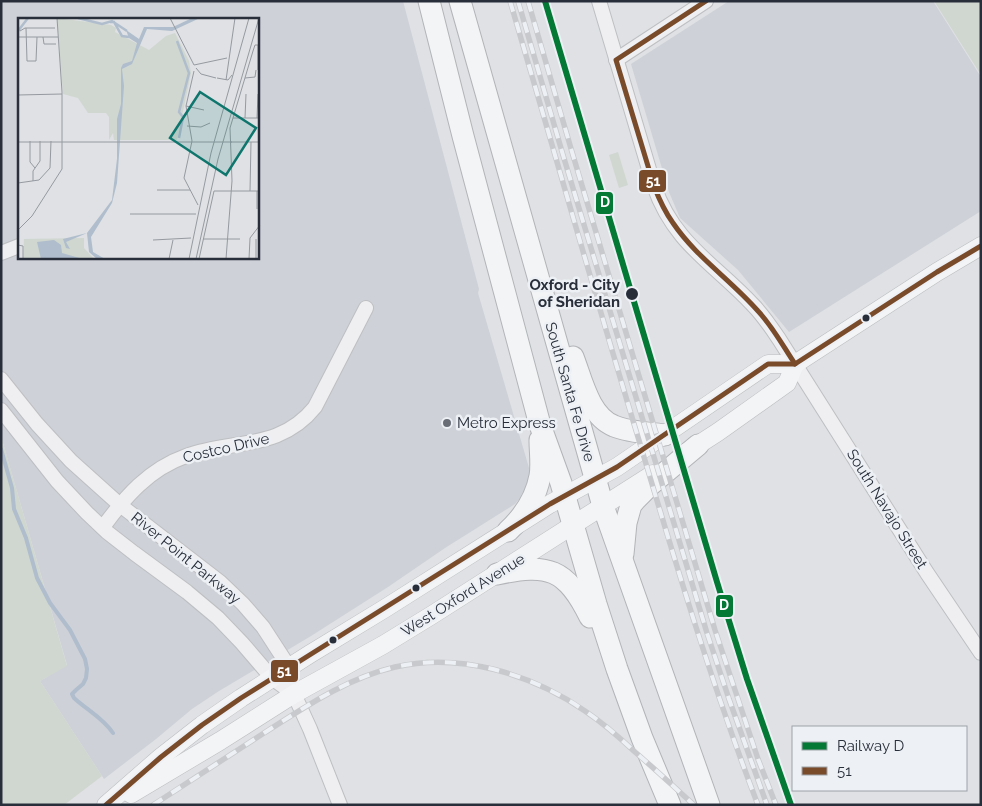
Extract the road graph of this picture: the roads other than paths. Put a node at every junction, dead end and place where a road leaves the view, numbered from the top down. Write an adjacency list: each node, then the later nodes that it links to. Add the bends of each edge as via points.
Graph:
1 (429, 1): 14 (highway)
2 (460, 1): 6 (highway, South Santa Fe Drive)
3 (598, 1): 5 (street, South Navajo Street)
4 (706, 1): 5 (street)
5 (616, 60): 11 (street, South Navajo Street, via 660,203 690,246 761,314)
6 (511, 183): 15 (highway, via 592,407 612,426); 17 (highway, South Santa Fe Drive)
7 (18, 246): 9 (street)
8 (981, 246): 11 (main road)
9 (1, 253)
10 (366, 308): 19 (street, Costco Drive, via 315,407 295,426 263,440 198,451 178,458 144,479)
11 (794, 364): 15 (main road, West Oxford Avenue, via 768,364); 16 (main road, West Oxford Avenue, via 787,383); 26 (street, South Navajo Street)
12 (1, 379): 19 (street, River Point Parkway, via 54,443)
13 (1, 410): 22 (street, River Point Parkway, via 57,481)
14 (540, 425): 18 (highway); 23 (highway, via 540,477 536,491 521,517)
15 (665, 435): 17 (main road, West Oxford Avenue)
16 (698, 445): 20 (main road, West Oxford Avenue); 24 (highway, via 641,492 631,505)
17 (595, 480): 18 (main road, West Oxford Avenue); 20 (highway, South Santa Fe Drive)
18 (565, 496): 21 (highway); 23 (main road, West Oxford Avenue)
19 (120, 505): 22 (street, Costco Drive); 27 (street, River Point Parkway, via 232,593 263,627)
20 (603, 506): 21 (main road, West Oxford Avenue); 24 (highway, South Santa Fe Drive)
21 (573, 526): 25 (main road, West Oxford Avenue); 30 (highway)
22 (103, 527): 28 (street, River Point Parkway, via 218,618)
23 (508, 530): 27 (main road, West Oxford Avenue)
24 (623, 562): 35 (highway, South Santa Fe Drive)
25 (497, 574): 29 (main road, West Oxford Avenue, via 432,616); 30 (highway, via 541,569 554,572 567,582 581,599)
26 (981, 654)
27 (289, 668): 28 (main road, West Oxford Avenue); 29 (street, River Point Parkway)
28 (272, 678): 29 (street, River Point Parkway); 31 (main road, West Oxford Avenue, via 202,725)
29 (294, 694): 32 (main road, West Oxford Avenue); 33 (street)
30 (631, 708): 34 (highway)
31 (106, 805)
32 (113, 805)
33 (340, 805)
34 (670, 805)
35 (709, 805)

